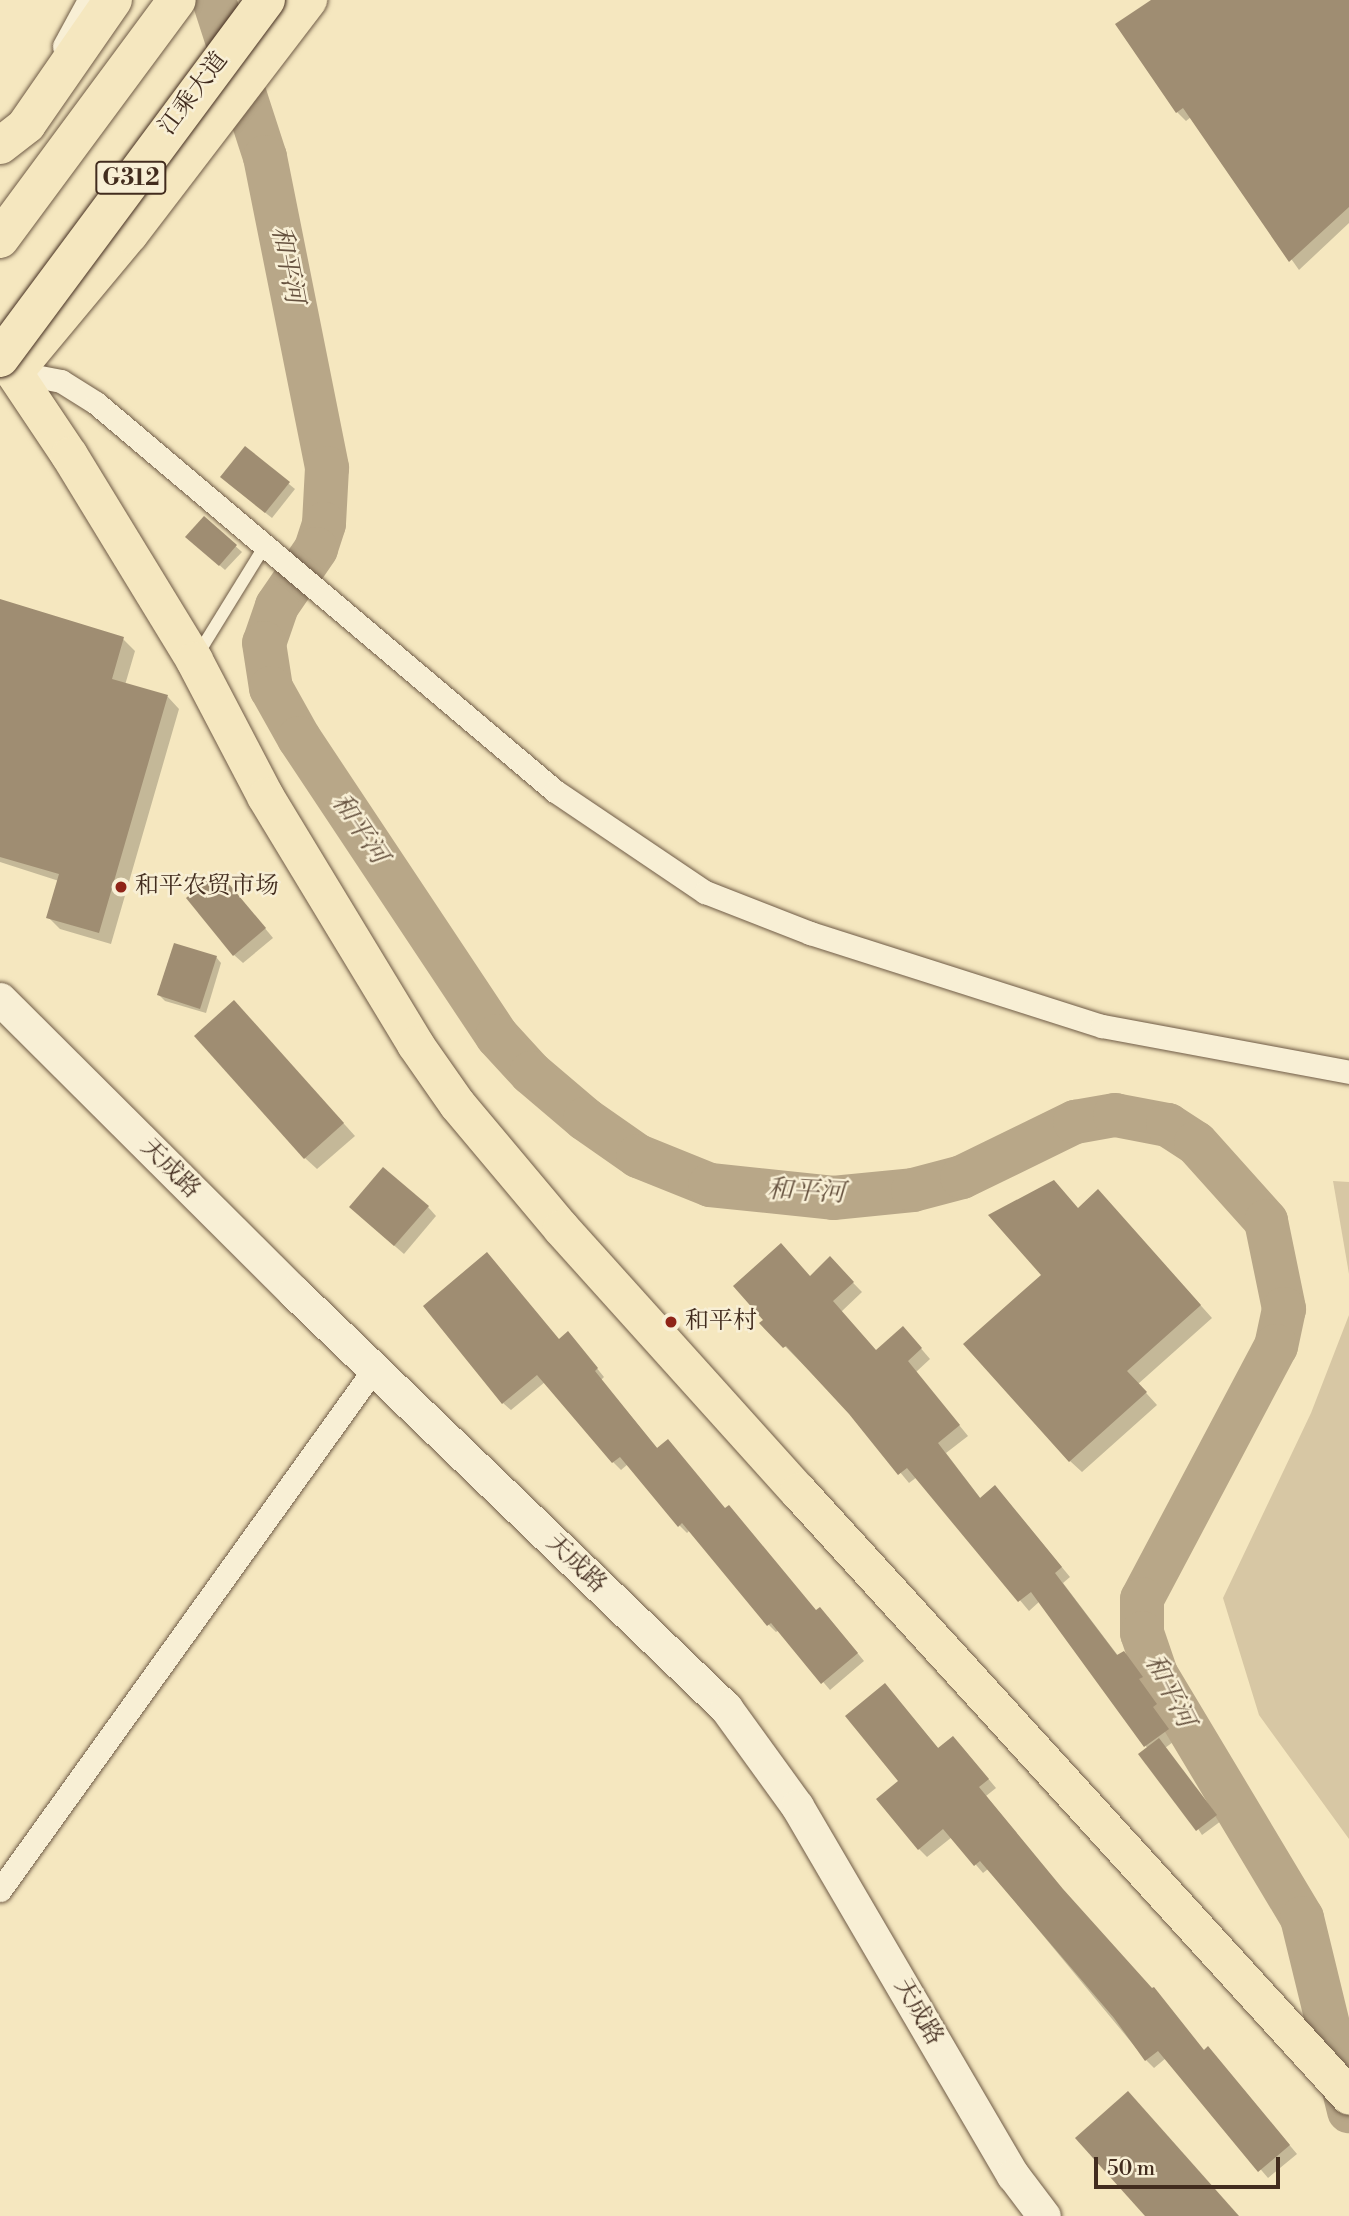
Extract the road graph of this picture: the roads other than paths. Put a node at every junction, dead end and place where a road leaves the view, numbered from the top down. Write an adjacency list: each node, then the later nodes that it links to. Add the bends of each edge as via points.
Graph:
1 (89, 0): 9 (street)
2 (113, 0): 9 (highway)
3 (126, 0): 9 (street)
4 (177, 0): 11 (highway, G312)
5 (266, 0): 12 (highway, 江乘大道 / G312, bridge)
6 (288, 0): 8 (street)
7 (308, 0): 8 (highway)
8 (212, 113): 12 (highway, via 129,234)
9 (13, 134): 10 (street)
10 (0, 160)
11 (0, 239)
12 (3, 368): 13 (street, via 61,381 96,402); 14 (main road)
13 (273, 555): 14 (lane); 16 (street, via 555,791 705,892 810,933 1102,1026)
14 (194, 660): 19 (main road, via 265,796 415,1044 501,1160)
15 (0, 999): 17 (street, 天成路)
16 (1349, 1072)
17 (374, 1369): 18 (street); 20 (street, 天成路, via 726,1708 797,1806 1013,2175)
18 (0, 1890)
19 (1349, 2095)
20 (1044, 2216)

